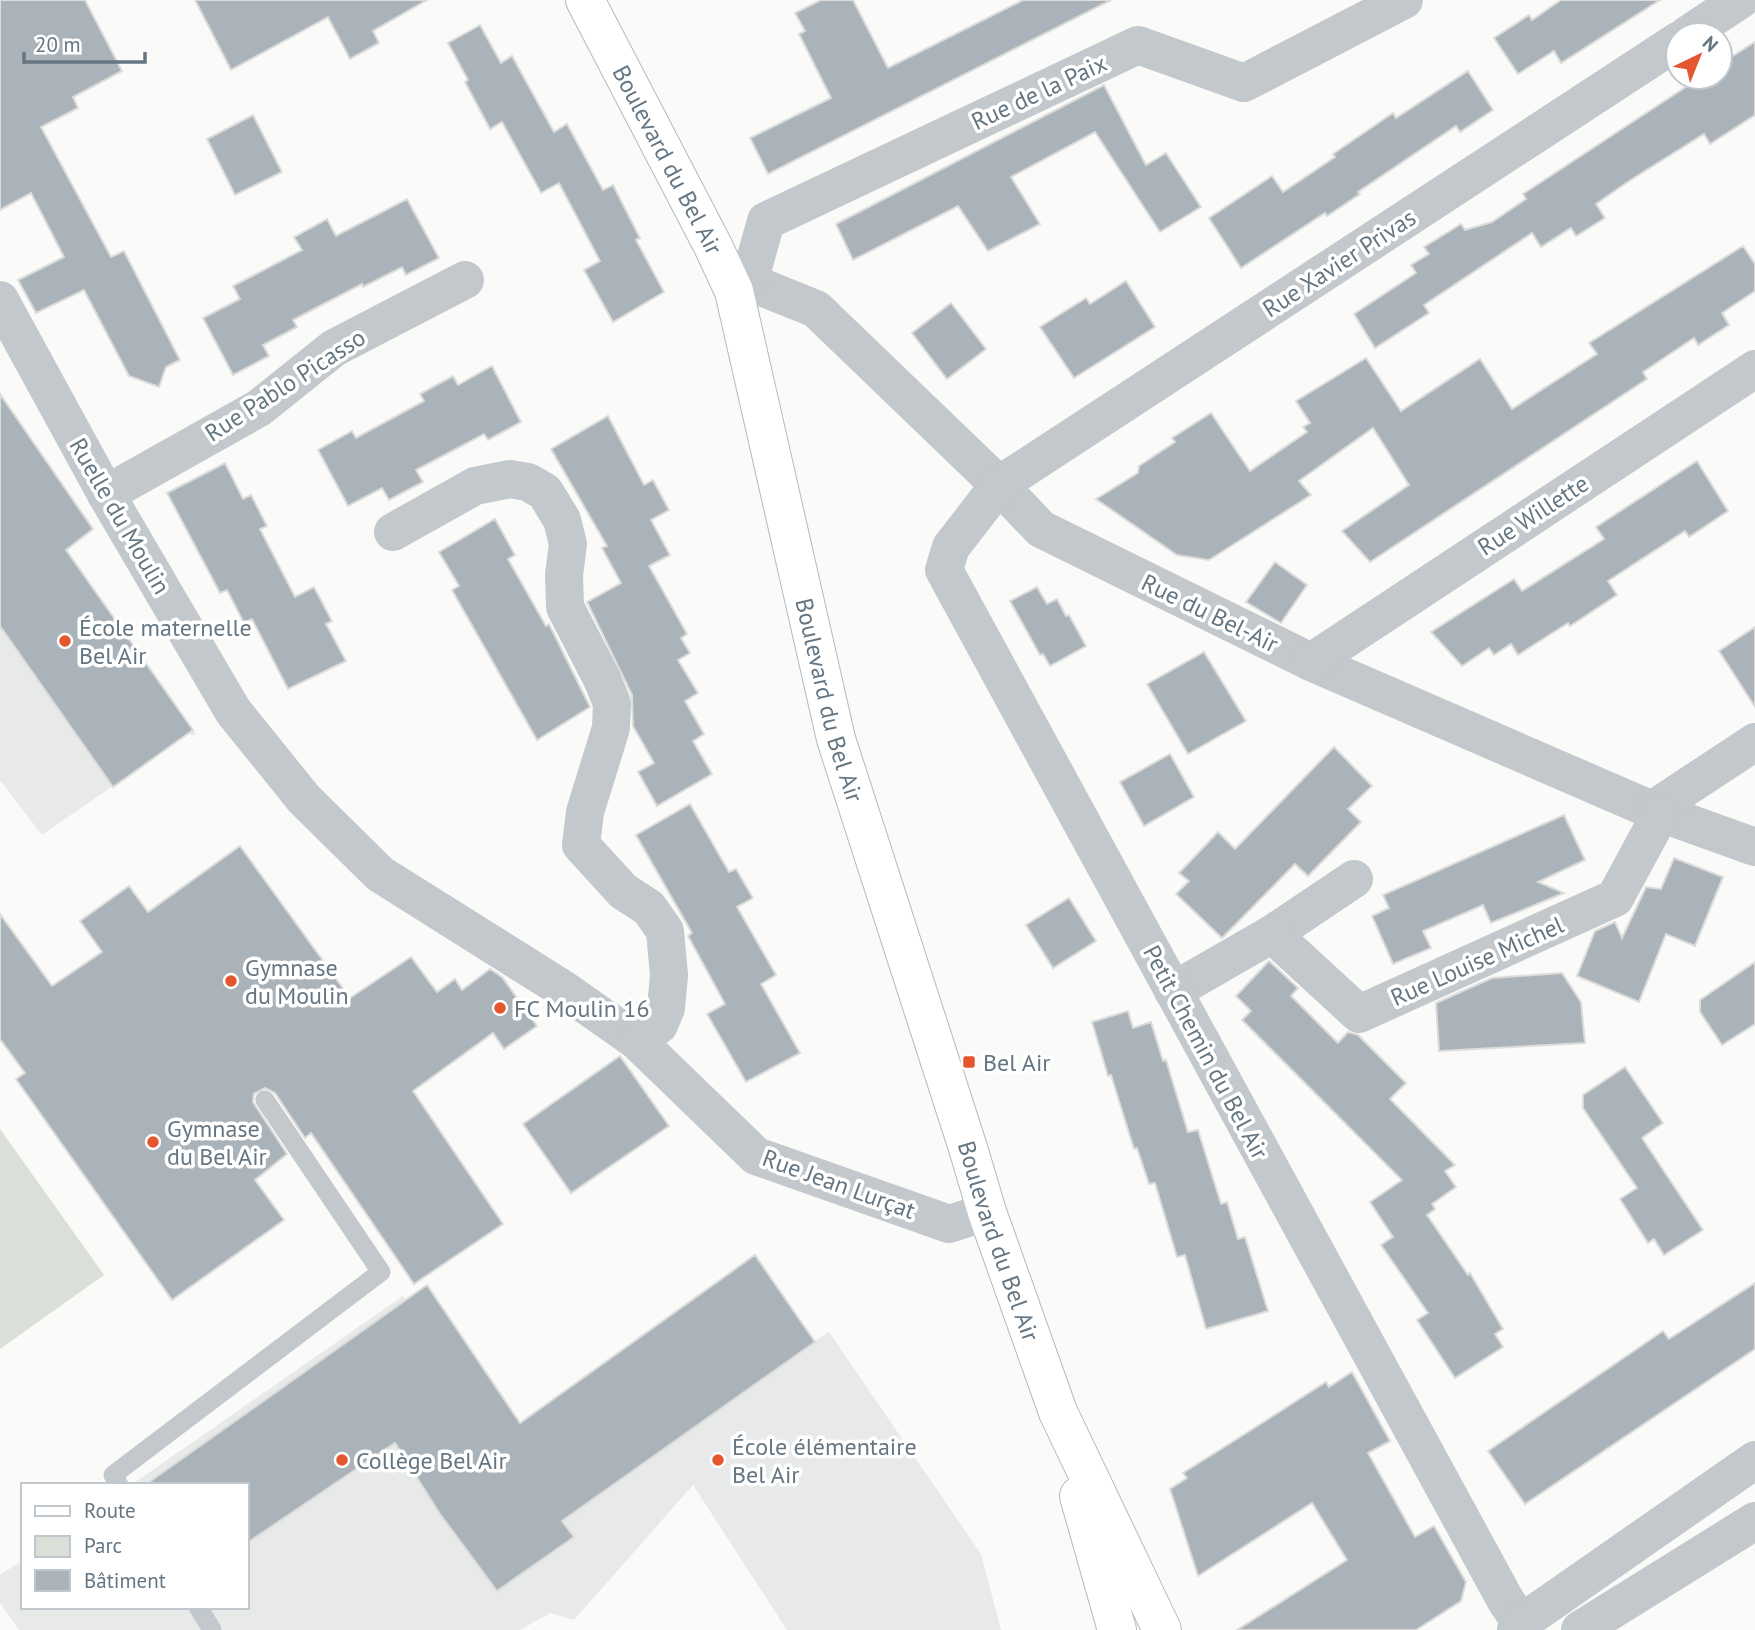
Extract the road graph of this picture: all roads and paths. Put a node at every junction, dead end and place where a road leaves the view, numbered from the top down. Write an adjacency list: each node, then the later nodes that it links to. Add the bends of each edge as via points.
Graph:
1 (585, 0): 7 (main road, Boulevard du Bel Air, via 713,246)
2 (1740, 0): 4 (street)
3 (1379, 6): 7 (street, Rue de la Paix, via 1244,83 1138,45 766,221)
4 (1708, 21)
5 (1664, 50): 10 (street, Rue Xavier Privas)
6 (465, 280): 11 (street, Rue Pablo Picasso, via 334,348 259,408)
7 (741, 286): 10 (street, Rue du Bel-Air, via 816,309); 22 (main road, Boulevard du Bel Air, via 836,739)
8 (0, 300): 11 (street, Ruelle du Moulin)
9 (1755, 369): 13 (street, Rue Willette)
10 (999, 485): 13 (street, Rue du Bel-Air, via 1041,529); 19 (street, Petit Chemin du Bel Air, via 951,547 943,570)
11 (106, 494): 20 (street, Ruelle du Moulin, via 233,711 304,799 380,874)
12 (393, 532): 20 (street, via 475,486 510,478 545,492 562,520 568,544 565,607 612,703 611,729 585,812 581,845 623,891 649,908 665,930 666,1008 659,1024)
13 (1311, 662): 15 (street, Rue du Bel-Air)
14 (1755, 742): 15 (street)
15 (1656, 811): 16 (street, Rue du Bel-Air); 18 (street, Rue Louise Michel, via 1615,898 1359,1014)
16 (1755, 847)
17 (1354, 879): 18 (street)
18 (1272, 934): 19 (street)
19 (1173, 991): 28 (street, Petit Chemin du Bel Air)
20 (637, 1041): 22 (street, Rue Jean Lurçat, via 756,1156 950,1224)
21 (265, 1100): 25 (lane, via 381,1272 113,1475)
22 (987, 1212): 23 (main road, Boulevard du Bel Air)
23 (1058, 1412): 30 (main road, Boulevard du Bel Air); 31 (main road, Boulevard du Bel Air)
24 (1755, 1460): 28 (street)
25 (118, 1483)
26 (1755, 1521): 32 (street)
27 (199, 1609): 29 (lane)
28 (1519, 1626)
29 (212, 1630)
30 (1117, 1630)
31 (1162, 1630)
32 (1580, 1630)

